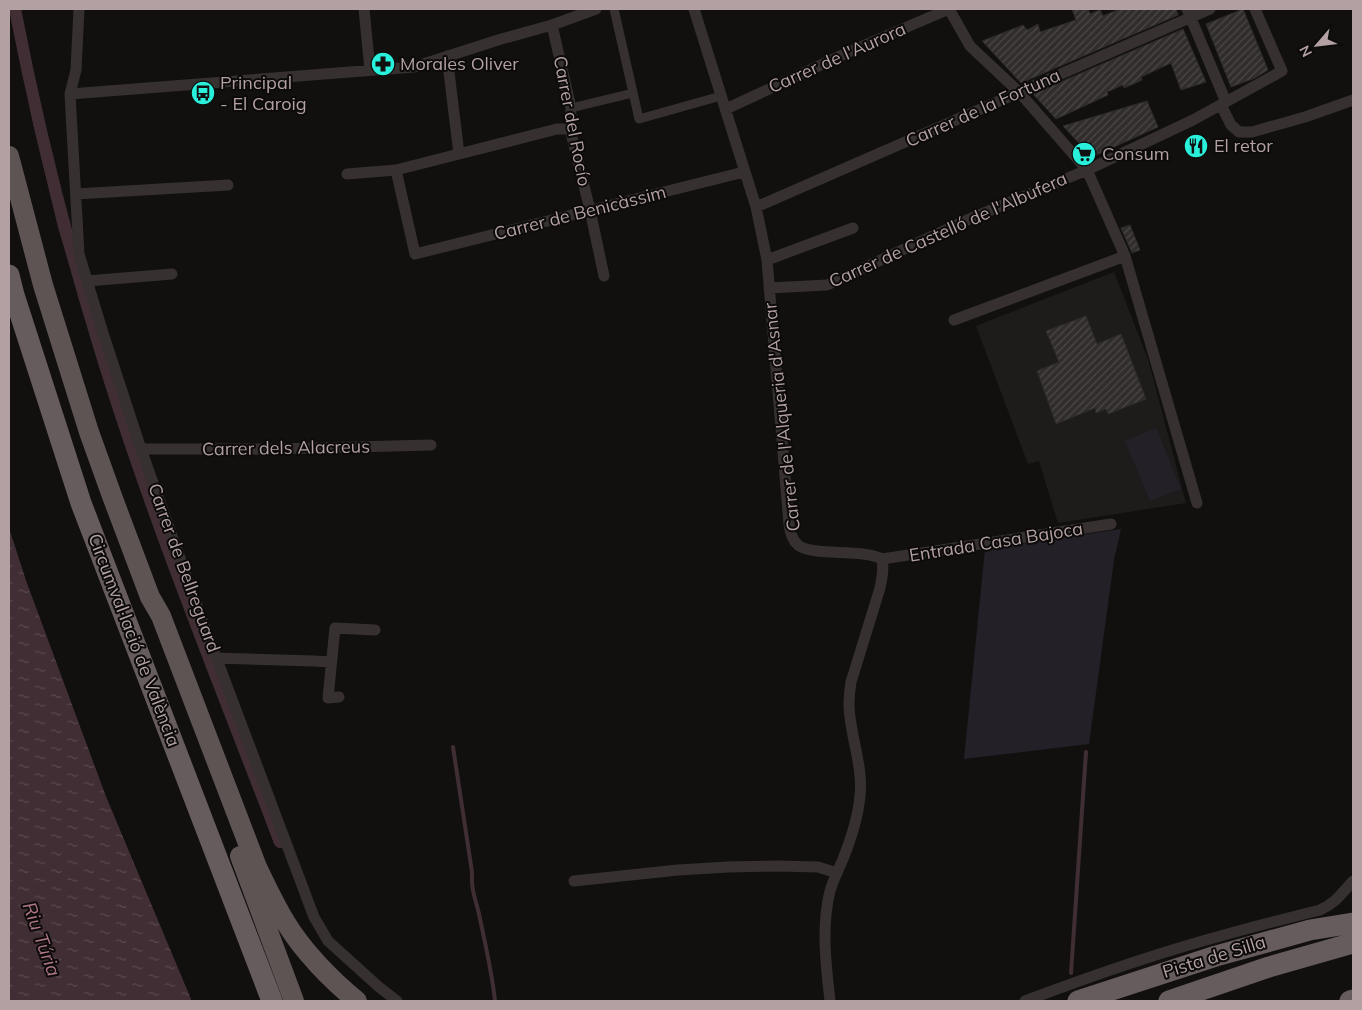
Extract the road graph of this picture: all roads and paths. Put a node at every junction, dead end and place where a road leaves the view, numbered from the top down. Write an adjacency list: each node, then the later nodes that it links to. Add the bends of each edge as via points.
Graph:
1 (79, 9): 15 (street, Carrer de Bellreguard, via 76,70)
2 (364, 9): 12 (street)
3 (596, 9): 10 (street)
4 (614, 9): 13 (street)
5 (694, 9): 16 (street, Carrer de l'Alqueria d'Asnar)
6 (949, 9): 14 (street, via 970,46); 20 (street, Carrer de l'Aurora)
7 (1210, 9): 9 (street, Carrer de la Fortuna)
8 (1255, 9): 18 (street, Carrer de Castelló de l'Albufera, via 1282,71)
9 (1189, 13): 14 (street, Carrer de la Fortuna); 18 (street)
10 (552, 25): 11 (street); 19 (street, Carrer del Rocío)
11 (447, 56): 12 (street, via 414,67); 22 (street)
12 (370, 70): 15 (street)
13 (633, 93): 16 (street, via 639,120); 19 (street)
14 (1020, 93): 25 (street); 30 (street, Carrer de la Fortuna)
15 (70, 94): 29 (street, Carrer de Bellreguard)
16 (721, 96): 20 (street, Carrer de l'Alqueria d'Asnar)
17 (1353, 100): 18 (street, via 1252,132 1239,132 1231,125)
18 (1223, 103): 25 (street, Carrer de Castelló de l'Albufera)
19 (571, 108): 21 (street, Carrer del Rocío)
20 (726, 108): 26 (street, Carrer de l'Alqueria d'Asnar)
21 (570, 129): 22 (street, via 557,129); 31 (street, Carrer del Rocío)
22 (459, 154): 24 (street)
23 (9, 156): 46 (highway, via 43,285 89,432)
24 (396, 170): 27 (street); 31 (street, Carrer de Benicàssim, via 415,254)
25 (1087, 170): 33 (street); 39 (street, Carrer de Castelló de l'Albufera, via 966,220 826,285)
26 (744, 172): 30 (street, Carrer de l'Alqueria d'Asnar); 31 (street, Carrer de Benicàssim)
27 (347, 174)
28 (228, 185): 29 (street)
29 (76, 194): 38 (street, Carrer de Bellreguard, via 80,254)
30 (756, 207): 34 (street, Carrer de l'Alqueria d'Asnar)
31 (590, 210): 37 (street, Carrer del Rocío)
32 (853, 228): 34 (street)
33 (1124, 256): 40 (street); 43 (street)
34 (767, 260): 39 (street, Carrer de l'Alqueria d'Asnar)
35 (172, 274): 38 (street)
36 (9, 275): 58 (highway, Circumval·lació de València, via 81,503)
37 (604, 276)
38 (87, 281): 42 (street, Carrer de Bellreguard)
39 (769, 288): 45 (street, Carrer de l'Alqueria d'Asnar, via 790,534 800,546 812,550 858,553)
40 (954, 320)
41 (431, 445): 42 (street, Carrer dels Alacreus)
42 (140, 448): 48 (street, Carrer de Bellreguard)
43 (1197, 503)
44 (1111, 524): 45 (street, Entrada Casa Bajoca)
45 (882, 559): 51 (street, via 880,588 851,682 849,715 860,774 860,794 857,819)
46 (150, 597): 59 (highway, Circumval·lació de València, via 232,836); 60 (highway, via 272,899 317,963)
47 (375, 630): 49 (street, via 336,628)
48 (216, 658): 49 (street); 61 (street, Carrer de Bellreguard, via 314,917 328,941)
49 (331, 662): 50 (street, via 328,698)
50 (339, 698)
51 (837, 873): 52 (street, via 818,867 728,867); 62 (street, via 830,889 825,920)
52 (574, 881)
53 (1353, 881): 63 (street, via 1338,899 1320,910 1151,957)
54 (1353, 913): 56 (highway)
55 (1353, 923): 56 (highway, Pista de Silla)
56 (1310, 930): 64 (highway, Pista de Silla, via 1216,956)
57 (1353, 942): 65 (highway)
58 (272, 1001)
59 (294, 1001)
60 (357, 1001)
61 (397, 1001)
62 (830, 1001)
63 (1025, 1001)
64 (1078, 1001)
65 (1169, 1001)

